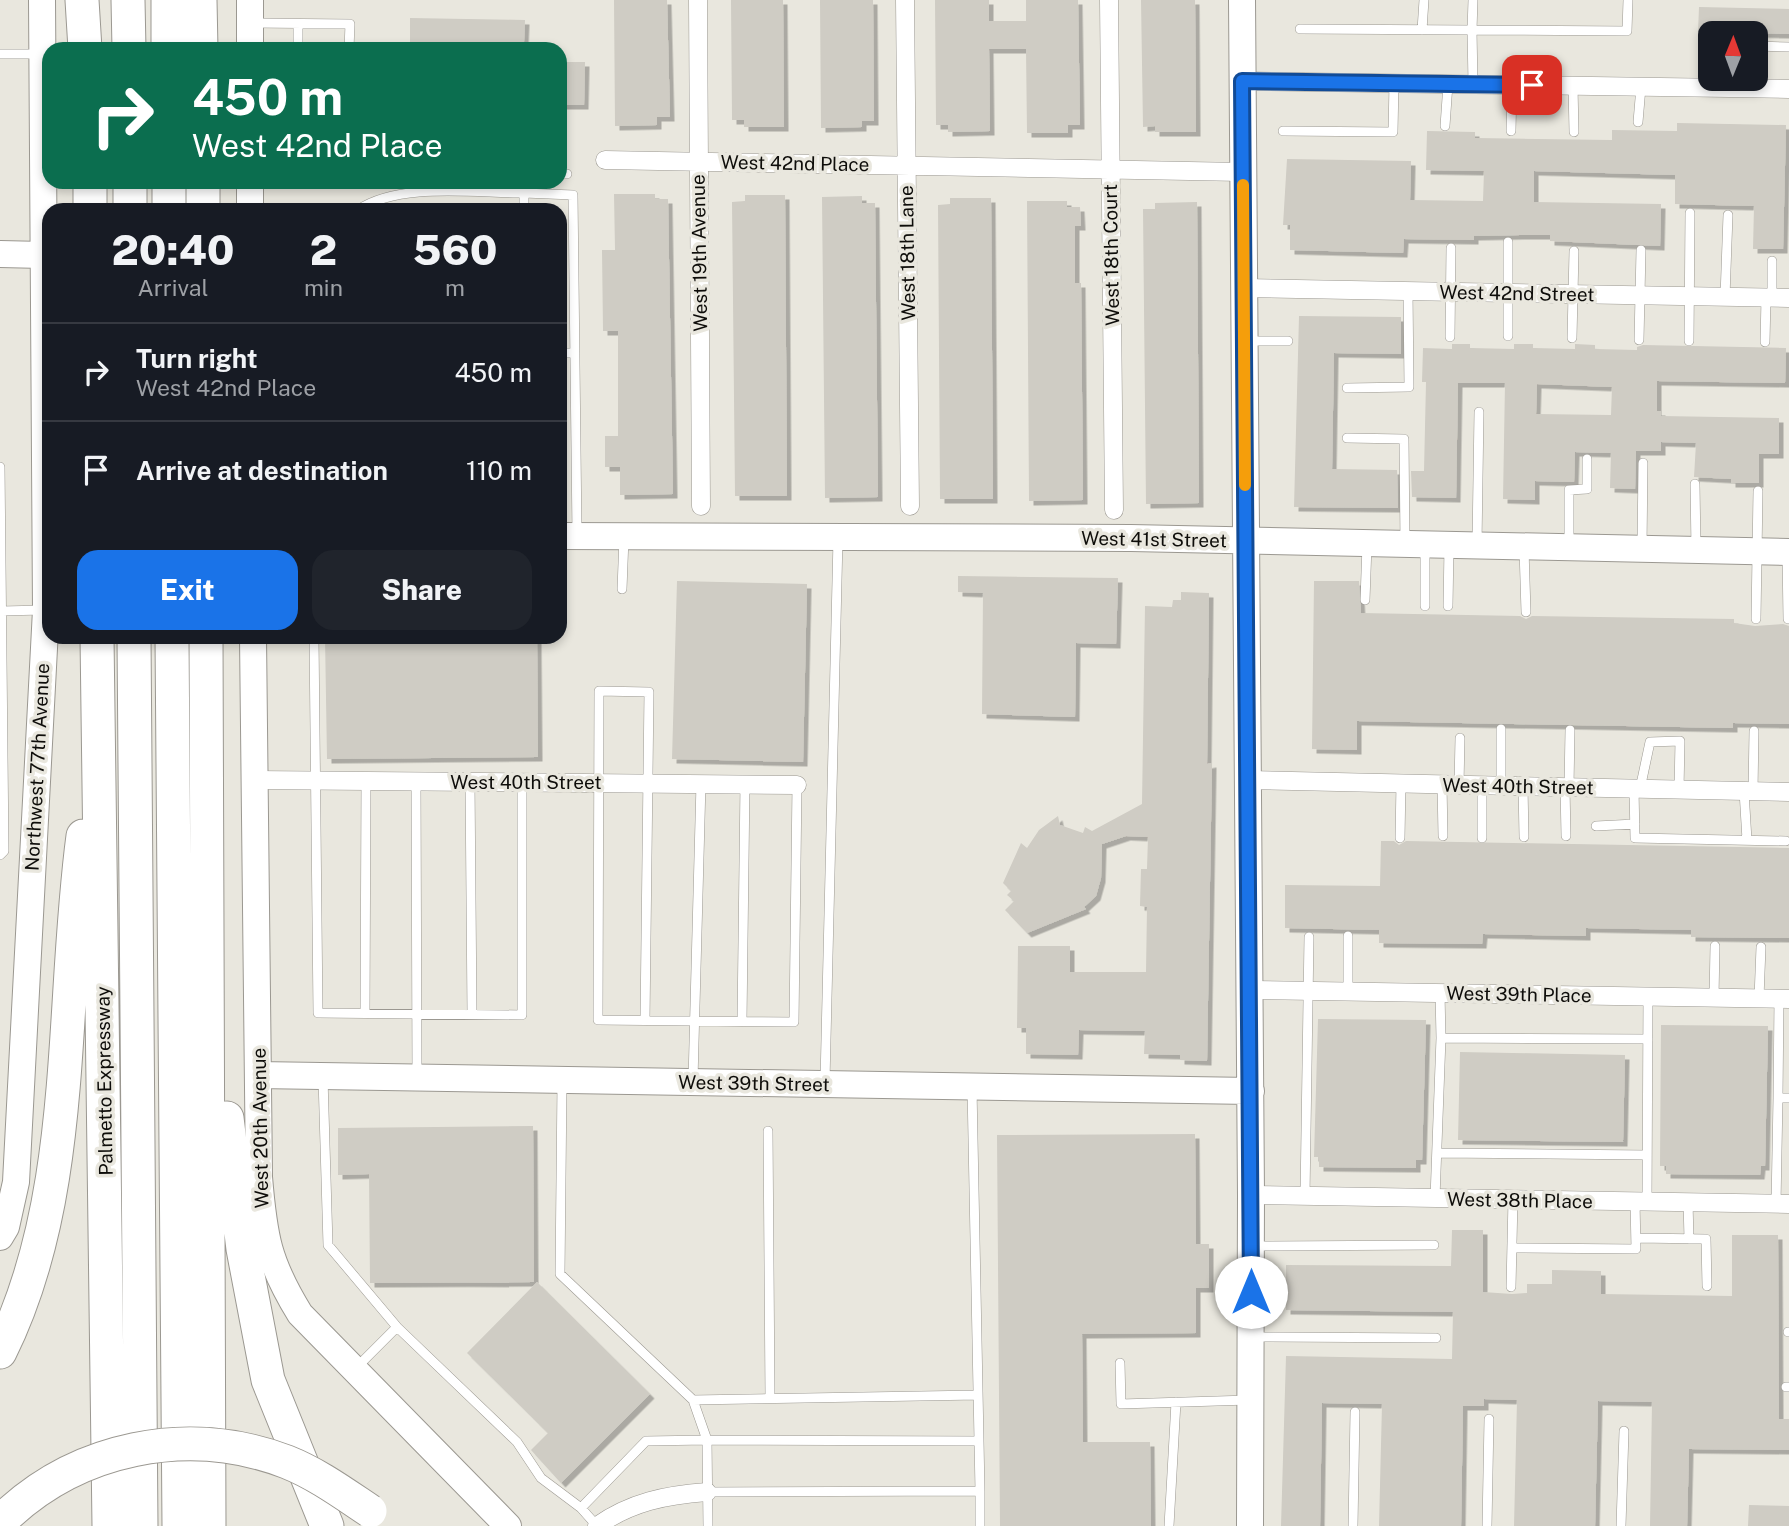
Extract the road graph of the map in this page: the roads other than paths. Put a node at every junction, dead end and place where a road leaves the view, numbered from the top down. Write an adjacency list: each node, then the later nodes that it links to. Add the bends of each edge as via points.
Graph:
1 (41, 0): 29 (street, Northwest 77th Avenue)
2 (82, 0): 19 (highway)
3 (90, 0): 20 (highway)
4 (128, 0): 21 (highway)
5 (167, 0): 22 (highway)
6 (200, 0): 23 (highway)
7 (698, 0): 44 (street, West 19th Avenue)
8 (905, 0): 45 (street, West 18th Lane)
9 (1109, 0): 46 (street, West 18th Court)
10 (1242, 0): 30 (street)
11 (1424, 0): 17 (lane)
12 (1473, 0): 18 (lane)
13 (1628, 0): 18 (lane, via 1627,31)
14 (250, 24): 15 (lane)
15 (298, 24): 24 (lane); 25 (lane, via 350,24)
16 (1300, 29): 17 (lane)
17 (1422, 30): 18 (lane)
18 (1472, 30): 33 (lane)
19 (85, 42)
20 (90, 42)
21 (129, 42)
22 (168, 42)
23 (201, 42)
24 (298, 42)
25 (349, 42)
26 (1768, 46): 27 (lane)
27 (1789, 47)
28 (0, 54): 29 (lane)
29 (42, 54)
30 (1242, 81): 31 (street); 47 (street)
31 (1394, 83): 32 (street); 40 (lane, via 1393,131)
32 (1448, 84): 33 (street); 39 (lane)
33 (1473, 84): 34 (street)
34 (1512, 85): 35 (street); 41 (lane)
35 (1573, 86): 36 (street); 42 (lane)
36 (1640, 87): 37 (street); 38 (lane)
37 (1789, 89)
38 (1638, 122)
39 (1445, 126)
40 (1283, 131)
41 (1511, 131)
42 (1574, 132)
43 (605, 160): 44 (street, West 42nd Place)
44 (698, 162): 45 (street, West 42nd Place); 87 (street, West 19th Avenue)
45 (906, 164): 46 (street, West 42nd Place); 88 (street, West 18th Lane)
46 (1110, 172): 47 (street); 89 (street, West 18th Court)
47 (1242, 172): 60 (street)
48 (524, 193): 49 (lane, via 393,194); 50 (lane); 77 (lane, via 573,195)
49 (369, 203)
50 (524, 203)
51 (1690, 213): 66 (lane)
52 (1728, 215): 67 (lane)
53 (1508, 242): 63 (lane)
54 (1451, 248): 62 (lane)
55 (1641, 250): 65 (lane)
56 (1574, 251): 64 (lane)
57 (0, 254): 58 (street)
58 (42, 255)
59 (1772, 261): 68 (lane)
60 (1244, 288): 61 (street, West 42nd Street); 73 (street)
61 (1408, 291): 62 (street, West 42nd Street); 79 (lane, via 1409,387)
62 (1451, 292): 63 (street, West 42nd Street); 69 (lane)
63 (1508, 293): 64 (street, West 42nd Street); 70 (lane)
64 (1574, 294): 65 (street, West 42nd Street); 71 (lane)
65 (1639, 295): 66 (street, West 42nd Street); 72 (lane)
66 (1691, 296): 67 (street, West 42nd Street); 75 (lane)
67 (1725, 297): 68 (street, West 42nd Street)
68 (1776, 298): 76 (lane)
69 (1450, 337)
70 (1508, 337)
71 (1572, 338)
72 (1639, 340)
73 (1245, 341): 74 (lane); 93 (street)
74 (1288, 341)
75 (1689, 341)
76 (1765, 342)
77 (575, 353): 78 (lane); 90 (lane)
78 (567, 354)
79 (1347, 388)
80 (1479, 412): 96 (lane)
81 (1347, 438): 95 (lane, via 1404,439)
82 (1587, 459): 98 (lane, via 1587,489 1569,490)
83 (1643, 463): 99 (lane)
84 (0, 467): 108 (lane)
85 (1695, 484): 100 (lane)
86 (1758, 491): 101 (lane)
87 (701, 506)
88 (909, 506)
89 (1114, 510)
90 (568, 536): 91 (street, West 41st Street)
91 (624, 536): 92 (street, West 41st Street); 103 (lane)
92 (838, 537): 93 (street, West 41st Street); 183 (lane)
93 (1245, 541): 94 (street, West 41st Street); 125 (street)
94 (1367, 544): 95 (street, West 41st Street); 104 (lane)
95 (1426, 545): 96 (street, West 41st Street); 105 (lane); 106 (lane)
96 (1477, 546): 97 (street, West 41st Street)
97 (1524, 547): 98 (street, West 41st Street); 109 (lane)
98 (1569, 548): 99 (street, West 41st Street)
99 (1642, 549): 100 (street, West 41st Street)
100 (1696, 551): 101 (street, West 41st Street)
101 (1757, 552): 102 (street, West 41st Street); 110 (lane)
102 (1788, 552): 111 (lane)
103 (622, 589)
104 (1365, 600)
105 (1425, 606)
106 (1448, 606)
107 (42, 610): 108 (lane)
108 (2, 611): 156 (lane, via 4,851)
109 (1526, 612)
110 (1756, 619)
111 (1788, 619)
112 (44, 644): 199 (street, Northwest 77th Avenue, via 16,1182)
113 (97, 644): 123 (highway, Palmetto Expressway)
114 (134, 644): 146 (highway)
115 (172, 644): 230 (highway)
116 (206, 644): 157 (highway)
117 (253, 644): 124 (street, West 20th Avenue)
118 (314, 644): 126 (lane)
119 (1501, 729): 139 (lane)
120 (1570, 730): 141 (lane)
121 (1754, 731): 144 (lane)
122 (1460, 738): 137 (lane)
123 (99, 776): 189 (highway, Palmetto Expressway); 210 (highway, via 78,875 52,1192 38,1255)
124 (255, 780): 126 (street, West 40th Street); 178 (street, West 20th Avenue)
125 (1248, 780): 135 (street, West 40th Street); 162 (street)
126 (315, 781): 127 (street, West 40th Street); 170 (lane, via 318,1013)
127 (366, 781): 128 (street, West 40th Street); 170 (lane)
128 (416, 781): 129 (street, West 40th Street); 171 (lane)
129 (470, 782): 130 (street, West 40th Street); 172 (lane)
130 (522, 782): 131 (street, West 40th Street); 172 (lane, via 522,1015)
131 (601, 782): 132 (street, West 40th Street); 132 (lane, via 599,691 649,692); 173 (lane, via 598,1020)
132 (649, 783): 133 (street, West 40th Street); 173 (lane)
133 (701, 783): 134 (street, West 40th Street); 174 (lane)
134 (745, 783): 136 (street, West 40th Street); 175 (lane)
135 (1401, 783): 137 (street, West 40th Street); 152 (lane)
136 (797, 785): 175 (lane, via 794,1022)
137 (1450, 785): 138 (street, West 40th Street); 149 (lane)
138 (1482, 785): 139 (street, West 40th Street); 153 (lane)
139 (1501, 786): 140 (street, West 40th Street)
140 (1523, 786): 141 (street, West 40th Street); 151 (lane)
141 (1567, 787): 142 (street, West 40th Street); 150 (lane)
142 (1637, 789): 143 (street, West 40th Street); 143 (lane, via 1650,742 1680,741); 147 (lane)
143 (1679, 790): 144 (street, West 40th Street)
144 (1749, 791): 145 (street, West 40th Street); 154 (lane)
145 (1789, 792)
146 (135, 807): 189 (highway); 229 (highway)
147 (1635, 824): 148 (lane); 154 (lane, via 1635,838)
148 (1596, 826)
149 (1443, 836)
150 (1566, 836)
151 (1524, 837)
152 (1400, 838)
153 (1482, 838)
154 (1747, 840): 155 (lane)
155 (1786, 841)
156 (0, 855)
157 (208, 928): 231 (highway); 232 (highway, via 233,1173 254,1318 268,1380)
158 (1348, 936): 164 (lane)
159 (1309, 937): 163 (lane)
160 (1715, 946): 167 (lane)
161 (1761, 947): 168 (lane)
162 (1250, 990): 163 (street, West 39th Place); 185 (street)
163 (1309, 991): 164 (street, West 39th Place); 193 (lane)
164 (1348, 991): 165 (street, West 39th Place)
165 (1440, 993): 166 (street, West 39th Place); 176 (lane)
166 (1647, 996): 167 (street, West 39th Place); 177 (lane)
167 (1714, 998): 168 (street, West 39th Place)
168 (1759, 998): 169 (street, West 39th Place)
169 (1784, 999): 186 (lane)
170 (365, 1013): 171 (lane)
171 (417, 1013): 172 (lane); 180 (lane)
172 (472, 1014)
173 (645, 1020): 174 (lane)
174 (694, 1021): 175 (lane); 182 (lane)
175 (742, 1021)
176 (1441, 1038): 177 (lane); 190 (lane)
177 (1648, 1039): 191 (lane)
178 (258, 1075): 179 (street, West 39th Street); 212 (street, West 20th Avenue, via 259,1177 267,1249 300,1314)
179 (323, 1076): 180 (street, West 39th Street); 207 (lane, via 328,1245)
180 (417, 1078): 181 (street, West 39th Street)
181 (562, 1080): 182 (street, West 39th Street); 216 (lane, via 560,1274)
182 (694, 1082): 183 (street, West 39th Street)
183 (825, 1084): 184 (street, West 39th Street)
184 (972, 1086): 185 (street, West 39th Street); 213 (lane)
185 (1251, 1091): 192 (street)
186 (1778, 1098): 187 (lane); 198 (lane)
187 (1789, 1098)
188 (768, 1131): 214 (lane)
189 (105, 1145): 228 (highway, Palmetto Expressway)
190 (1437, 1153): 191 (lane); 194 (lane)
191 (1647, 1155): 196 (lane)
192 (1251, 1195): 193 (street, West 38th Place); 203 (street)
193 (1305, 1196): 194 (street, West 38th Place)
194 (1435, 1198): 195 (street, West 38th Place)
195 (1513, 1199): 196 (street, West 38th Place); 204 (lane)
196 (1641, 1202): 197 (street, West 38th Place); 200 (lane)
197 (1688, 1202): 198 (street, West 38th Place); 201 (lane)
198 (1782, 1204)
199 (0, 1237)
200 (1636, 1238): 201 (lane); 204 (lane, via 1636,1249)
201 (1689, 1238): 205 (lane, via 1706,1239)
202 (1434, 1245): 203 (lane)
203 (1251, 1246): 208 (street)
204 (1511, 1248): 206 (lane)
205 (1707, 1286)
206 (1511, 1287)
207 (397, 1326): 212 (lane); 225 (lane, via 517,1443 541,1478)
208 (1251, 1337): 209 (lane); 215 (street)
209 (1436, 1338)
210 (0, 1352)
211 (1120, 1363): 217 (lane, via 1121,1404)
212 (352, 1371): 233 (street, West 20th Avenue)
213 (978, 1395): 214 (lane); 222 (lane)
214 (770, 1397): 216 (lane)
215 (1250, 1399): 217 (lane); 238 (street)
216 (693, 1400): 221 (lane)
217 (1176, 1402): 237 (lane)
218 (1355, 1412): 239 (lane)
219 (1489, 1419): 240 (lane)
220 (1624, 1431): 241 (lane)
221 (707, 1440): 222 (lane); 223 (lane); 225 (lane, via 646,1441)
222 (979, 1441): 224 (lane)
223 (707, 1492): 224 (lane); 234 (street, via 667,1495 614,1514); 235 (lane)
224 (980, 1492): 236 (lane)
225 (581, 1508): 234 (lane)
226 (378, 1519): 227 (highway, bridge, via 323,1479 288,1462 251,1451 190,1443 132,1449 83,1465 41,1488)
227 (0, 1522)
228 (109, 1526)
229 (141, 1526)
230 (179, 1526)
231 (209, 1526)
232 (327, 1526)
233 (508, 1526)
234 (597, 1526)
235 (708, 1526)
236 (980, 1526)
237 (1169, 1526)
238 (1250, 1526)
239 (1353, 1526)
240 (1487, 1526)
241 (1621, 1526)

